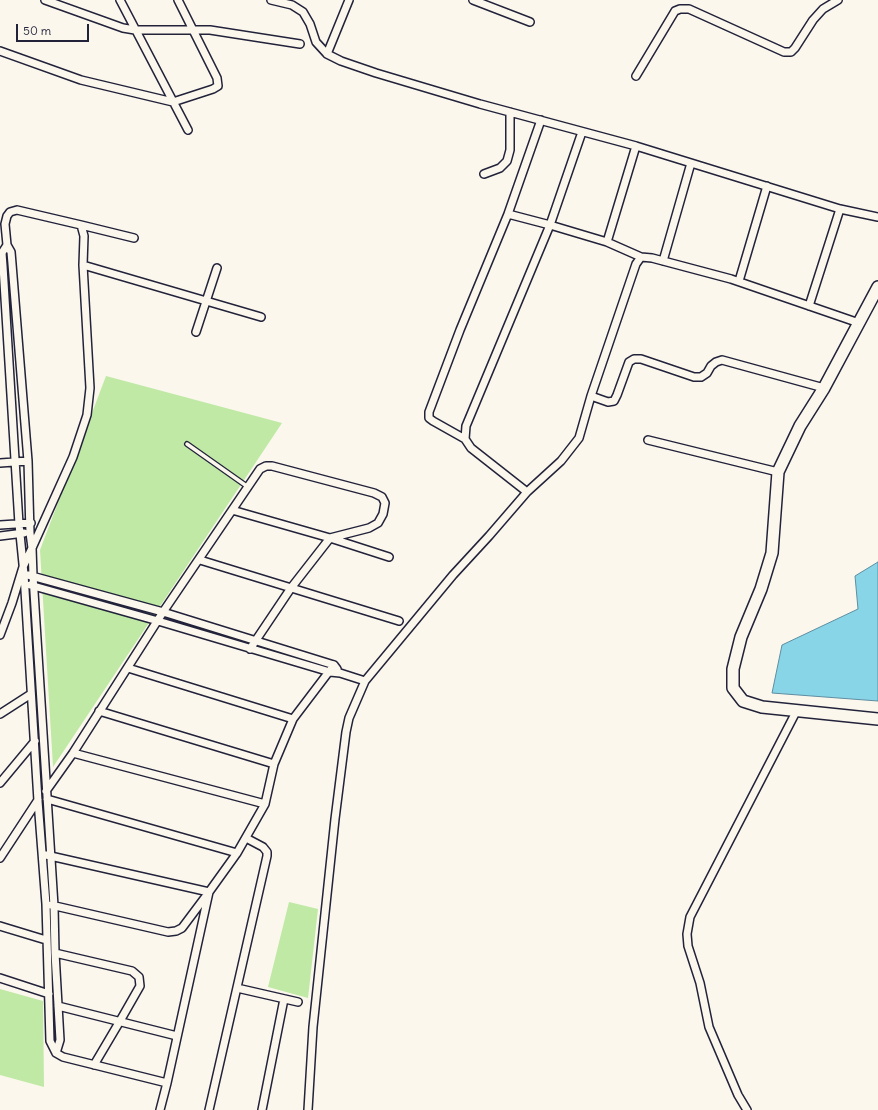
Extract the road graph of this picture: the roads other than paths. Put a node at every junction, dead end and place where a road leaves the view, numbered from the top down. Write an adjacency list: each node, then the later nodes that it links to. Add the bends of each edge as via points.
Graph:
1 (45, 0): 10 (street, via 123,28)
2 (120, 0): 10 (street)
3 (178, 0): 9 (street)
4 (270, 0): 13 (street, via 292,5 303,12 316,42)
5 (349, 0): 13 (street)
6 (838, 0): 14 (street, via 823,9 813,20 791,52 784,52 689,10 680,9 675,11)
7 (478, 1): 8 (street)
8 (530, 22)
9 (192, 29): 10 (street); 11 (street); 15 (street, via 217,78 218,86 213,90)
10 (136, 30): 15 (street)
11 (300, 44)
12 (0, 51): 15 (street, via 81,80)
13 (327, 54): 16 (street, via 376,73)
14 (636, 76)
15 (173, 102): 18 (street)
16 (510, 112): 17 (street); 22 (street, via 508,161 500,168)
17 (541, 120): 19 (street); 25 (street)
18 (188, 130)
19 (582, 132): 20 (street); 28 (street)
20 (636, 146): 21 (street); 30 (street)
21 (691, 163): 23 (street); 35 (street)
22 (484, 174)
23 (767, 186): 24 (street); 40 (street)
24 (840, 209): 26 (street); 43 (street)
25 (508, 214): 28 (street); 49 (street, via 429,412 429,418)
26 (878, 217)
27 (81, 225): 29 (street); 31 (street, via 17,210 7,216); 38 (street, via 84,236)
28 (550, 225): 30 (street); 49 (street, via 466,426)
29 (134, 238)
30 (607, 242): 34 (street)
31 (7, 245): 32 (street); 33 (street)
32 (11, 252): 33 (street); 36 (street)
33 (1, 253): 37 (street)
34 (641, 258): 35 (street); 48 (street, via 636,264)
35 (663, 261): 40 (street)
36 (12, 264): 37 (street); 52 (street)
37 (2, 266): 54 (street)
38 (83, 266): 42 (street); 66 (street, via 90,388 87,415 73,457)
39 (218, 268): 42 (street)
40 (739, 281): 43 (street)
41 (878, 288): 45 (street)
42 (206, 301): 44 (street); 46 (street)
43 (809, 306): 45 (street)
44 (261, 317)
45 (859, 323): 47 (street)
46 (196, 332)
47 (824, 388): 48 (street, via 722,360 711,366 701,378 634,359 629,362 614,401 608,402); 55 (street, via 800,426)
48 (591, 396): 57 (street, via 579,438 561,461)
49 (465, 439): 57 (street, via 471,448)
50 (648, 440): 55 (street)
51 (187, 444): 56 (lane)
52 (28, 460): 54 (street); 59 (street)
53 (0, 462): 54 (street)
54 (16, 462): 60 (street)
55 (778, 472): 86 (street, via 772,553 761,589 741,637 733,670 734,688 743,701 762,707)
56 (248, 487): 58 (street); 65 (street, via 260,469 272,466 382,497 385,503 378,523 369,528)
57 (527, 492): 84 (street, via 453,575)
58 (232, 510): 65 (street); 68 (street)
59 (31, 523): 60 (street); 62 (street)
60 (19, 524): 61 (street); 63 (street)
61 (0, 525)
62 (30, 533): 63 (street); 66 (street)
63 (20, 534): 64 (street); 69 (street)
64 (0, 536)
65 (330, 538): 67 (street); 73 (street)
66 (32, 548): 69 (street); 70 (street)
67 (389, 557)
68 (200, 560): 73 (street); 74 (street)
69 (24, 571): 70 (street); 71 (street); 77 (street)
70 (33, 576): 72 (street); 74 (street)
71 (24, 584): 72 (street); 85 (street)
72 (33, 585): 75 (street); 95 (street)
73 (291, 588): 76 (street); 78 (street)
74 (163, 612): 75 (street); 78 (street)
75 (158, 621): 79 (street); 81 (street)
76 (399, 621)
77 (0, 635)
78 (255, 641): 79 (street); 80 (street)
79 (250, 649): 82 (street)
80 (334, 665): 82 (street); 83 (street)
81 (128, 668): 87 (street); 89 (street)
82 (330, 672): 83 (street); 89 (street)
83 (340, 673): 84 (street)
84 (365, 681): 124 (street, via 349,718 346,732 313,1027)
85 (31, 694): 88 (street); 91 (street)
86 (797, 710): 90 (street); 125 (street, via 690,917 686,934 709,1027)
87 (99, 711): 92 (street); 93 (street)
88 (0, 714)
89 (293, 719): 93 (street)
90 (878, 719)
91 (35, 742): 94 (street); 97 (street)
92 (73, 753): 95 (street); 98 (street)
93 (274, 764): 98 (street)
94 (0, 783)
95 (46, 790): 96 (street); 97 (street)
96 (47, 799): 100 (street); 102 (street)
97 (38, 801): 101 (street); 103 (street)
98 (265, 804): 99 (street)
99 (246, 838): 100 (street); 111 (street, via 263,847 268,856)
100 (236, 853): 104 (street)
101 (42, 855): 102 (street); 105 (street)
102 (50, 856): 104 (street); 106 (street)
103 (0, 858)
104 (210, 892): 106 (street, via 182,928 168,932); 117 (street)
105 (46, 904): 106 (street); 108 (street)
106 (54, 906): 109 (street)
107 (0, 926): 108 (street)
108 (46, 940): 112 (street)
109 (55, 953): 115 (street); 116 (street, via 132,971 139,977 140,986)
110 (0, 978): 112 (street)
111 (237, 988): 113 (street); 122 (street)
112 (49, 994): 118 (street, via 50,1041)
113 (284, 999): 114 (street); 123 (street)
114 (298, 1002)
115 (58, 1006): 116 (street); 118 (street, via 60,1040)
116 (120, 1021): 117 (street); 119 (street)
117 (177, 1036): 120 (street)
118 (56, 1053): 119 (street)
119 (94, 1065): 120 (street)
120 (167, 1083): 121 (street)
121 (160, 1110)
122 (209, 1110)
123 (262, 1110)
124 (309, 1110)
125 (747, 1110)

